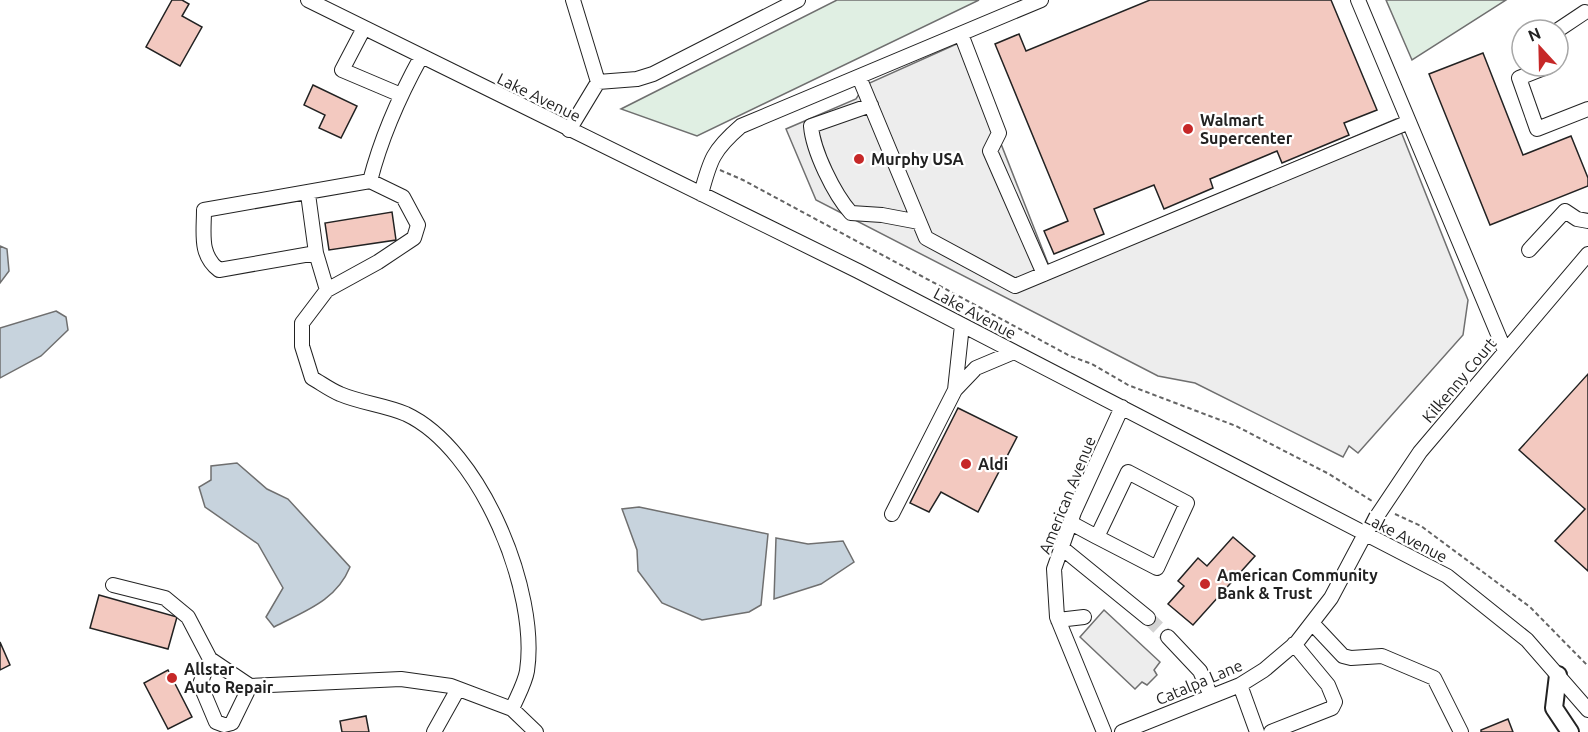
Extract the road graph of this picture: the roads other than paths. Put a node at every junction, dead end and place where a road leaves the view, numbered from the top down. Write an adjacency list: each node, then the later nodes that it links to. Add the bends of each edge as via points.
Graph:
1 (308, 0): 8 (street, Lake Avenue)
2 (573, 0): 13 (street)
3 (798, 0): 13 (street, via 653,74 637,80)
4 (1041, 0): 9 (street)
5 (1358, 0): 17 (street)
6 (1584, 10): 7 (street)
7 (1570, 21)
8 (364, 28): 10 (street, Lake Avenue); 14 (street, via 342,70)
9 (961, 34): 11 (street); 27 (street, via 999,132 990,151)
10 (421, 57): 14 (street); 18 (street, Lake Avenue)
11 (859, 76): 15 (street); 21 (street, via 741,126 724,141 709,165)
12 (1519, 78): 16 (street, via 1538,129)
13 (598, 82): 18 (street)
14 (401, 94): 19 (street)
15 (871, 105): 23 (street); 23 (street, via 811,126 812,138 840,201 851,213 882,214)
16 (1588, 109)
17 (1409, 122): 27 (street); 30 (street)
18 (569, 130): 21 (street, Lake Avenue)
19 (370, 182): 20 (street); 28 (street, via 403,197 418,225 414,238)
20 (308, 194): 25 (street); 25 (street, via 204,210 204,249 209,263 219,270)
21 (701, 194): 29 (street, Lake Avenue)
22 (1588, 221): 24 (street, via 1565,211)
23 (919, 222): 27 (street, via 926,238 1015,286)
24 (1529, 250)
25 (316, 254): 28 (street)
26 (1588, 254): 30 (street, Kilkenny Court)
27 (1044, 274)
28 (327, 290): 52 (street, via 302,323 302,346 312,378 340,394 406,414 440,438 478,488 511,552 528,618 527,672)
29 (962, 325): 31 (street, Lake Avenue); 32 (street)
30 (1505, 351): 36 (street, Kilkenny Court, via 1420,452)
31 (1014, 352): 32 (street, via 976,368); 33 (street, Lake Avenue)
32 (955, 390): 34 (street)
33 (1122, 407): 35 (street, American Avenue); 36 (street, Lake Avenue)
34 (892, 514)
35 (1071, 523): 37 (street); 38 (street, American Avenue)
36 (1365, 534): 43 (street, Catalpa Lane, via 1331,598); 47 (street, Lake Avenue, via 1447,576 1527,640)
37 (1097, 537): 37 (street, via 1128,472 1187,503 1157,568)
38 (1062, 548): 41 (street); 42 (street, American Avenue, via 1054,569)
39 (113, 585): 46 (street, via 165,598 188,617)
40 (1084, 617): 42 (street)
41 (1148, 618)
42 (1058, 620): 57 (street, American Avenue)
43 (1312, 623): 45 (street, Catalpa Lane); 60 (street, via 1343,656 1382,656 1434,678)
44 (1167, 637): 51 (street, via 1200,671)
45 (1294, 644): 48 (street, Catalpa Lane); 54 (street, via 1328,685 1335,702 1332,708)
46 (210, 659): 49 (street); 49 (street, via 200,684 216,722 232,723)
47 (1558, 675): 53 (street, Lake Avenue); 61 (main road, via 1554,708)
48 (1239, 685): 51 (street, Catalpa Lane); 59 (street)
49 (250, 686): 50 (street, via 401,679)
50 (458, 689): 52 (street); 55 (street)
51 (1211, 696): 58 (street, Catalpa Lane)
52 (512, 709): 56 (street)
53 (1588, 710)
54 (1274, 731)
55 (434, 732)
56 (536, 732)
57 (1104, 732)
58 (1122, 732)
59 (1257, 732)
60 (1461, 732)
61 (1570, 732)

